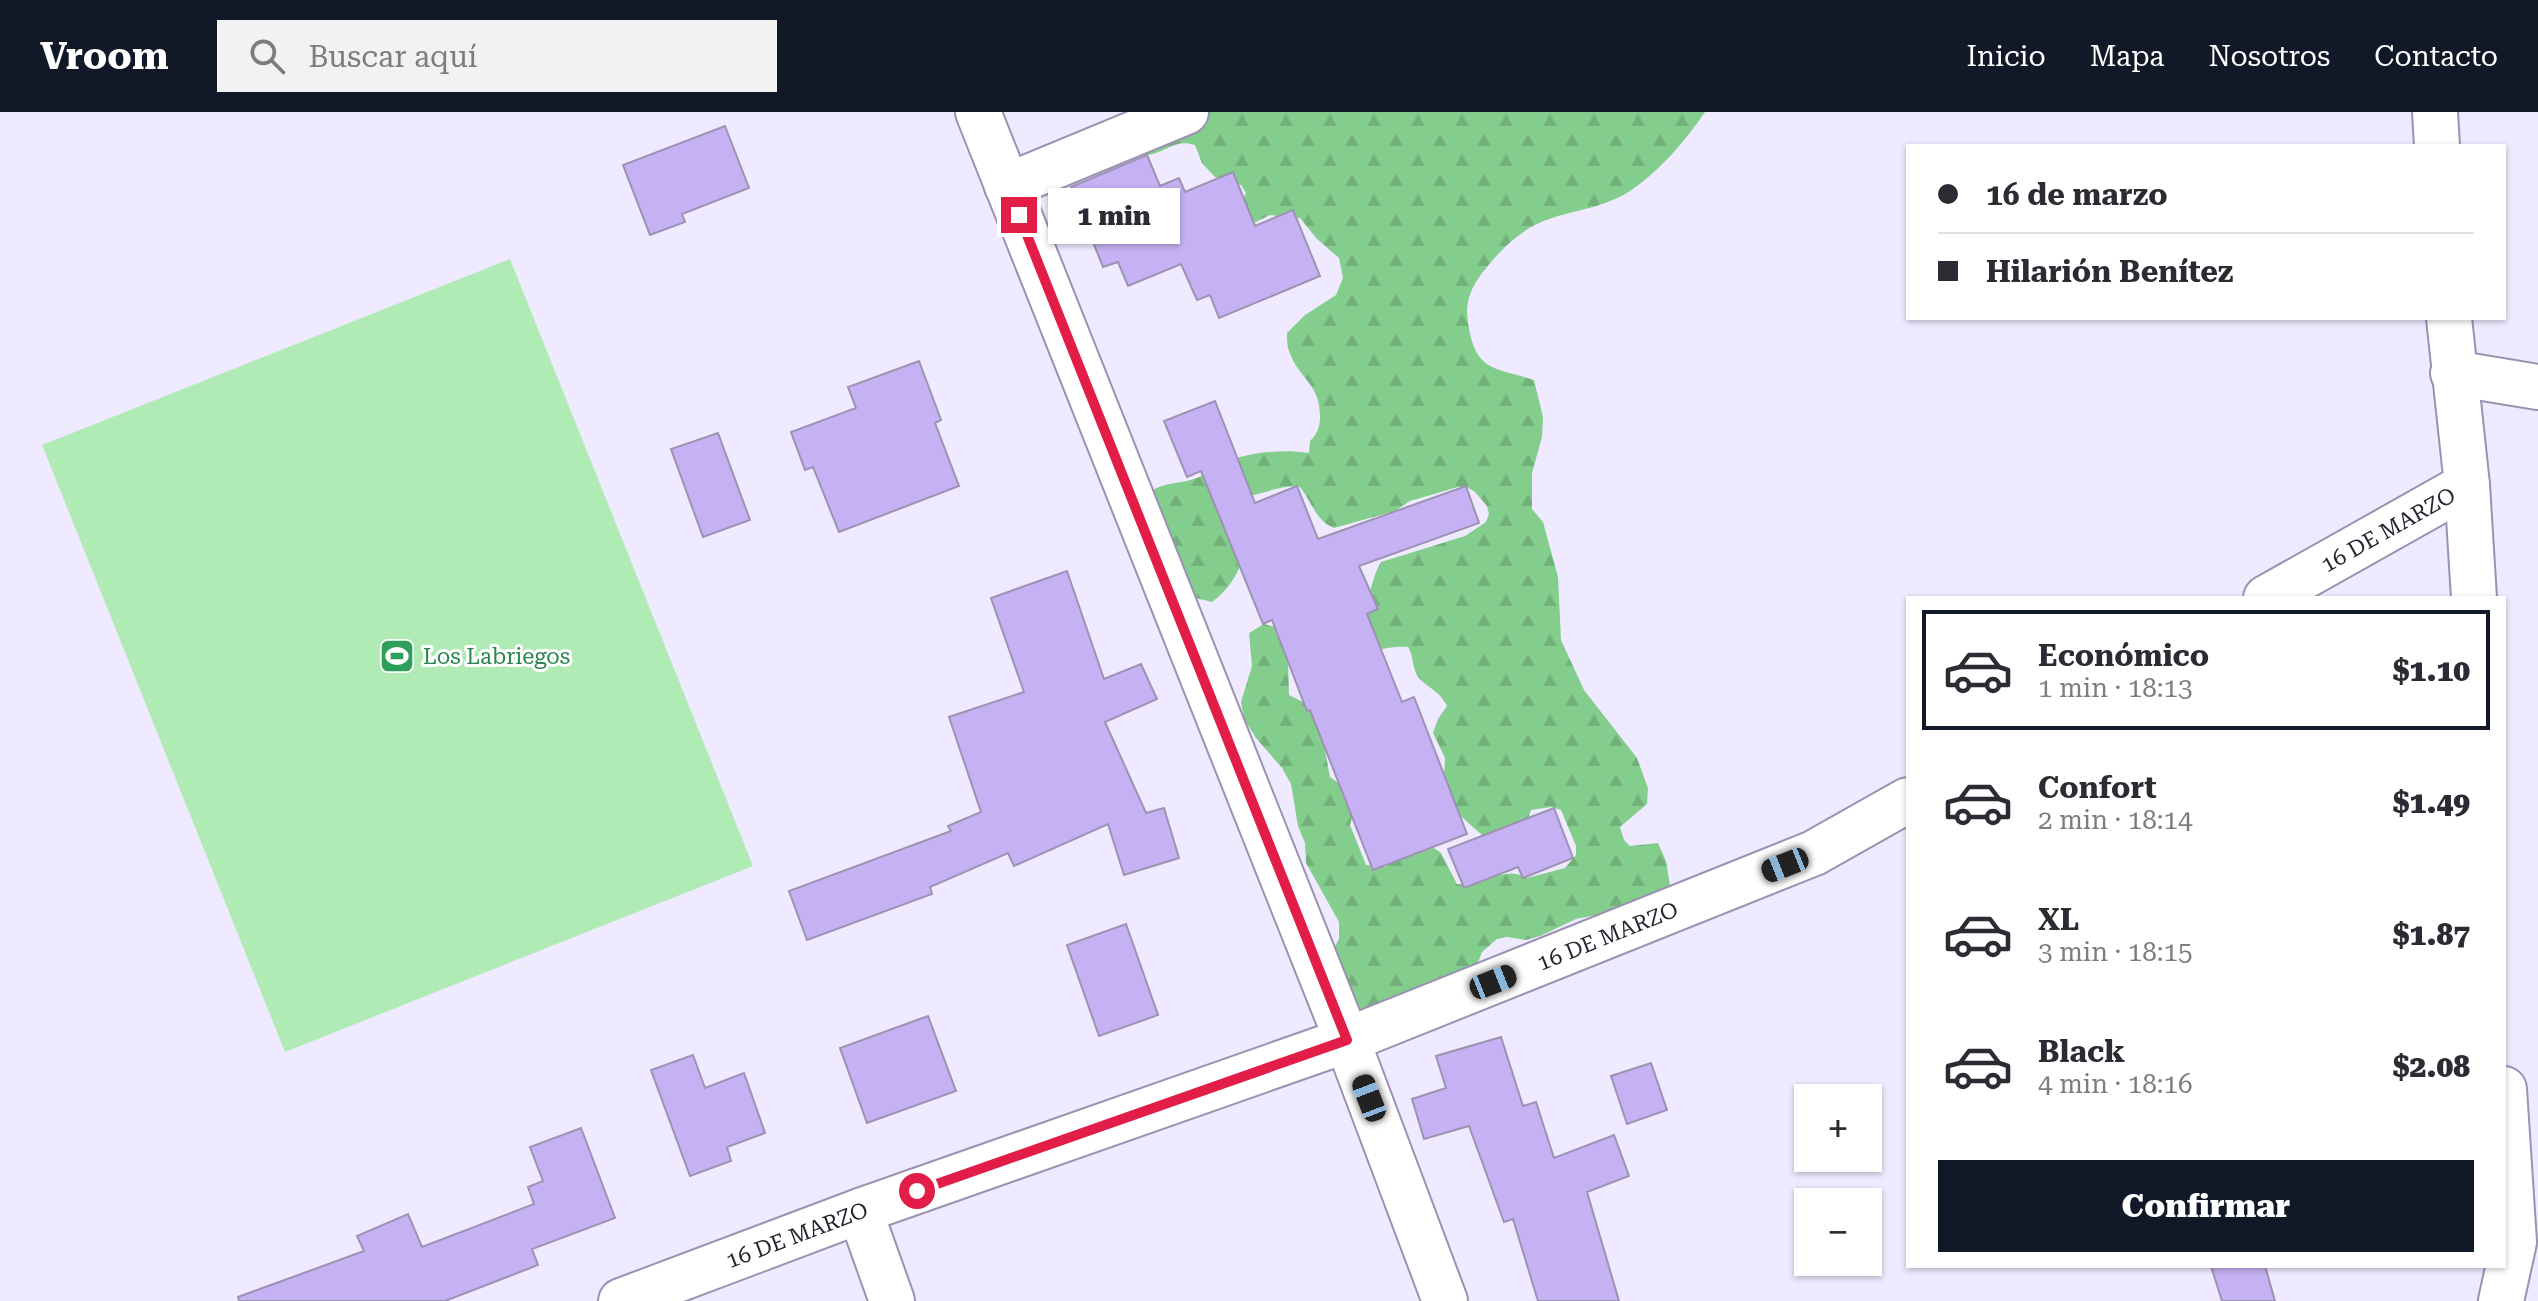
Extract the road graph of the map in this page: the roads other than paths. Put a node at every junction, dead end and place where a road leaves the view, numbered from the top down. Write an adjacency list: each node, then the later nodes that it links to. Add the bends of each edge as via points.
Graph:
1 (978, 112): 5 (street)
2 (1186, 112): 5 (street)
3 (2435, 112): 4 (street)
4 (2437, 144)
5 (1007, 186): 13 (street)
6 (2449, 320): 7 (street)
7 (2453, 373): 8 (street); 9 (street)
8 (2538, 387)
9 (2467, 485): 10 (street, 16 DE MARZO); 11 (street)
10 (2270, 596)
11 (2474, 596)
12 (1906, 801): 13 (street, 16 DE MARZO, via 1814,853)
13 (1347, 1040): 16 (street, 16 DE MARZO); 19 (street)
14 (2506, 1096): 15 (street)
15 (2523, 1156): 20 (street, via 2514,1242)
16 (860, 1211): 17 (street, 16 DE MARZO); 18 (street)
17 (621, 1301)
18 (892, 1301)
19 (1445, 1301)
20 (2501, 1301)

